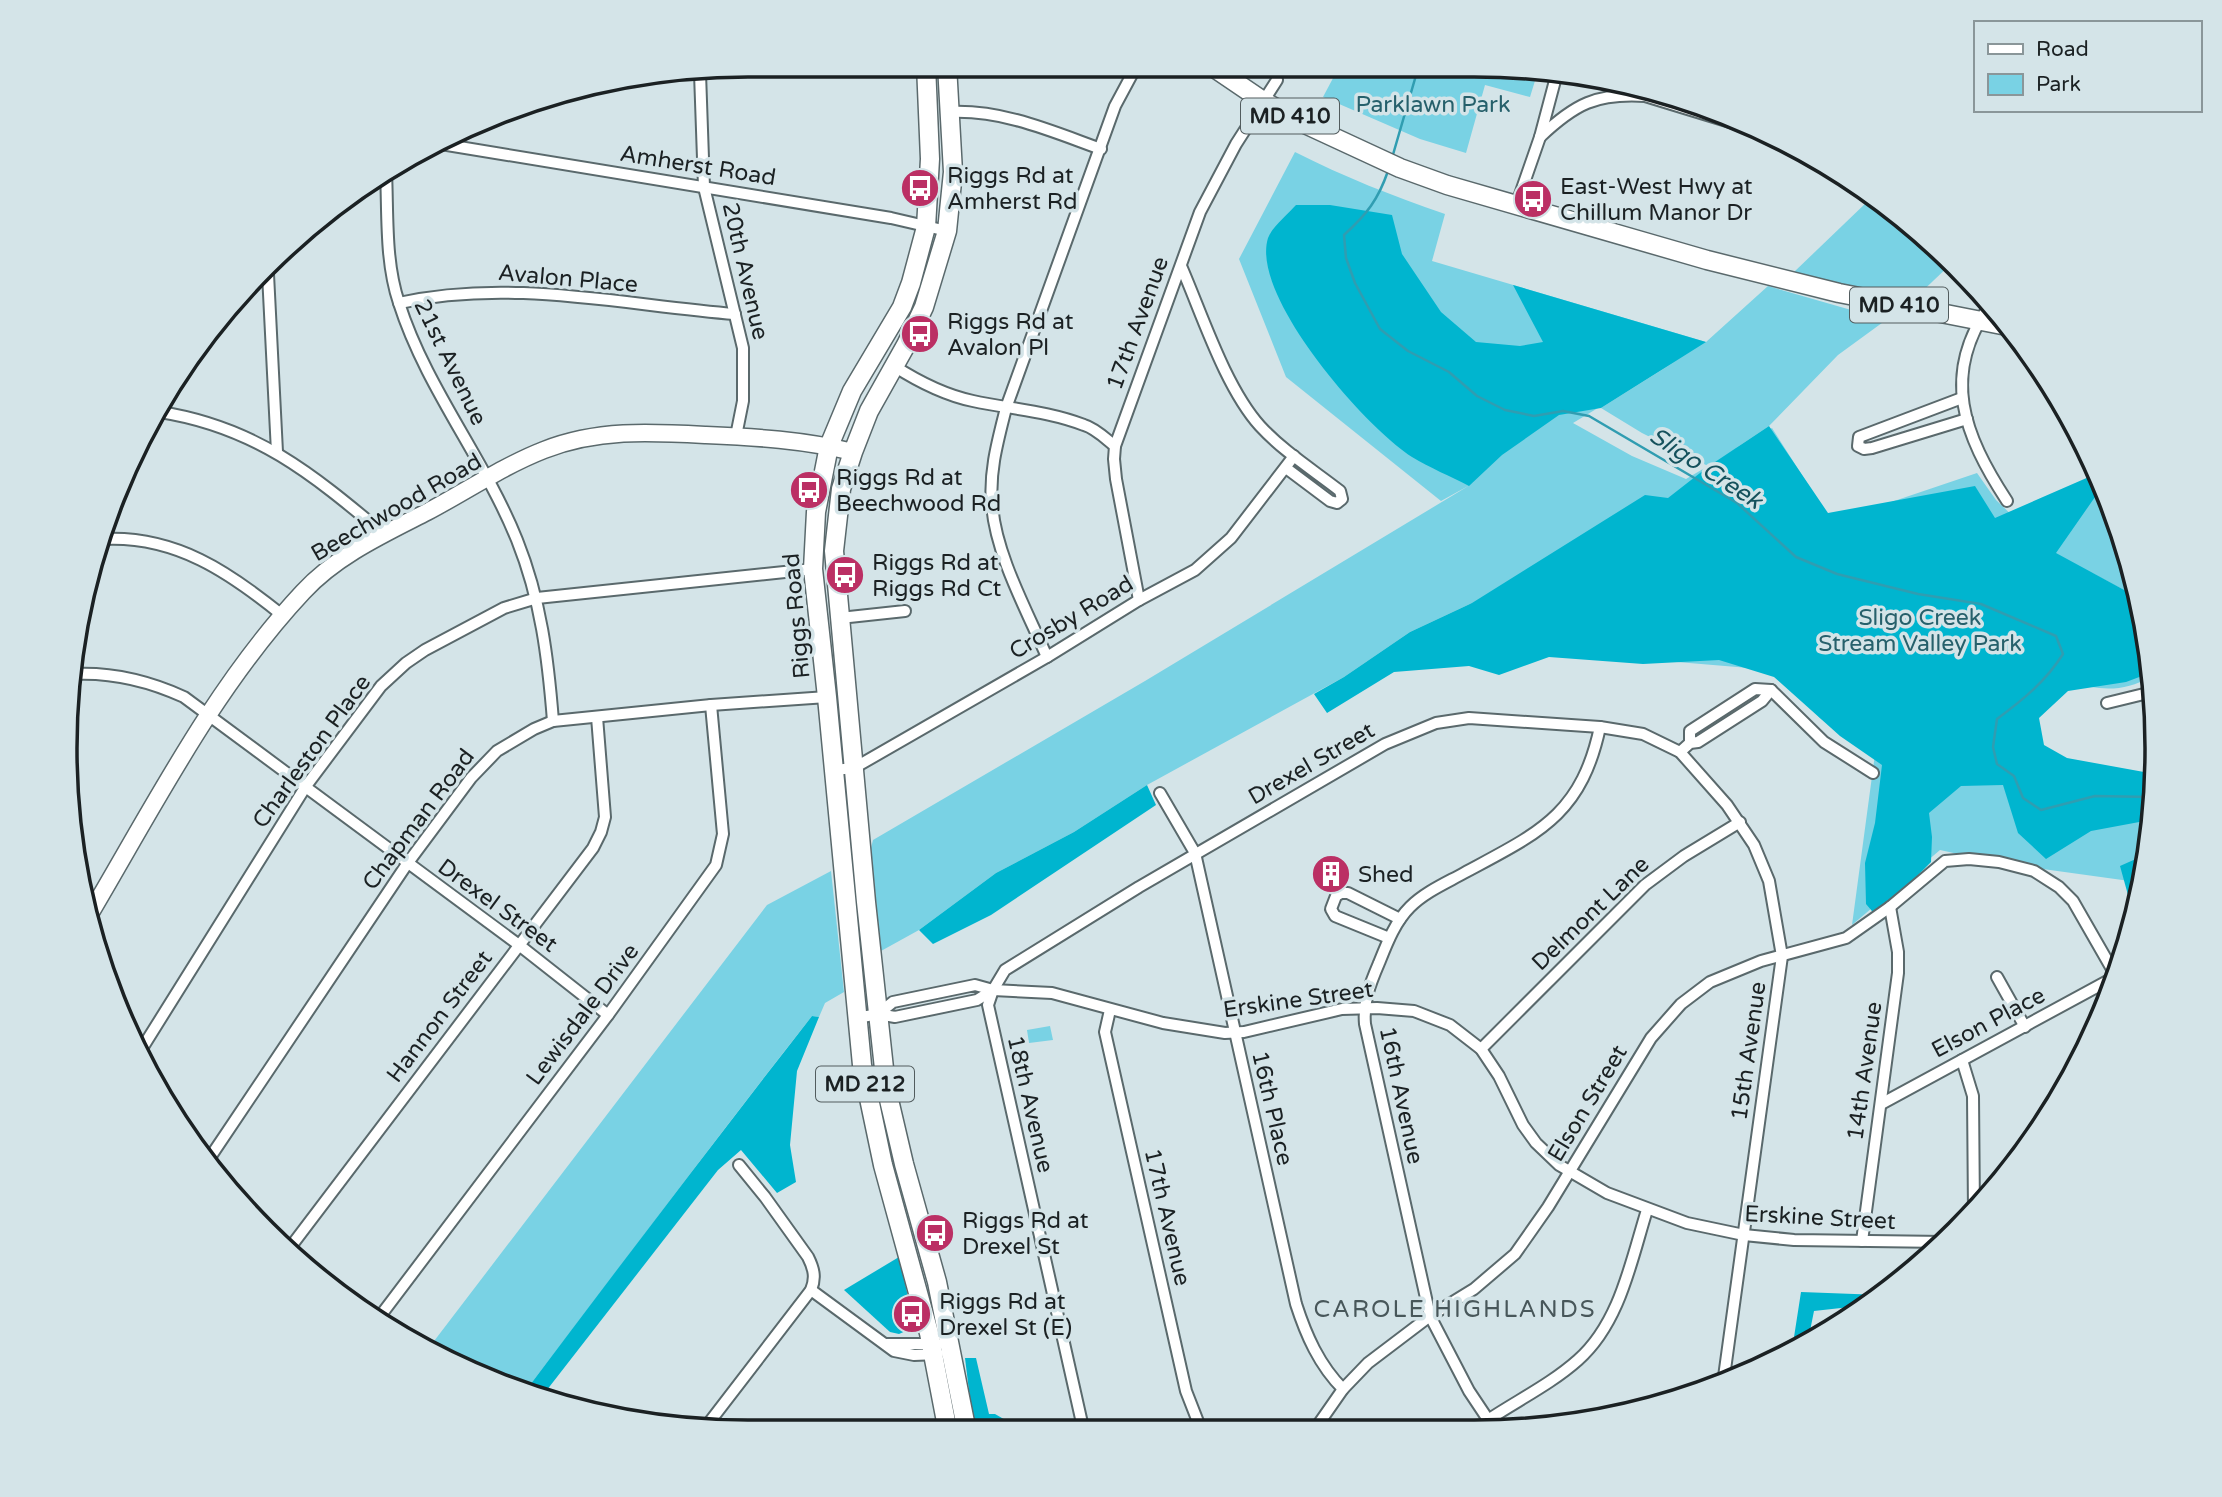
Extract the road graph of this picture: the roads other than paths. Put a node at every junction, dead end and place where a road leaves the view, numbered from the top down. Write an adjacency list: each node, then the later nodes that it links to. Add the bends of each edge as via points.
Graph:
1 (927, 77): 17 (main road, Riggs Road / MD 212, via 930,159)
2 (948, 77): 10 (main road, Riggs Road / MD 212)
3 (1131, 77): 13 (street)
4 (1228, 77): 9 (main road, MD 410)
5 (700, 79): 15 (street, 20th Avenue)
6 (1277, 80): 9 (street, 17th Avenue)
7 (1555, 82): 11 (street)
8 (1628, 96): 11 (street, via 1588,101)
9 (1263, 100): 16 (main road, MD 410, via 1375,158); 19 (street, 17th Avenue, via 1199,212)
10 (951, 112): 13 (street, via 1005,115); 18 (main road, Riggs Road / MD 212, via 953,190)
11 (1539, 137): 16 (street)
12 (452, 146): 15 (street, Amherst Road)
13 (1101, 149): 28 (street)
14 (387, 183): 21 (street, 21st Avenue, via 390,254)
15 (704, 187): 17 (street, Amherst Road); 23 (street, 20th Avenue)
16 (1516, 206): 24 (main road, MD 410, via 1839,293)
17 (926, 226): 18 (street, Amherst Road); 32 (main road, Riggs Road / MD 212, via 902,307 852,391)
18 (947, 231): 26 (main road, Riggs Road / MD 212, via 924,307)
19 (1181, 266): 33 (street, 17th Avenue); 36 (street, via 1249,412)
20 (268, 280): 34 (street)
21 (399, 303): 23 (street, Avalon Place, via 518,291); 38 (street, 21st Avenue, via 434,384)
22 (1984, 313): 24 (street)
23 (735, 314): 31 (street, 20th Avenue, via 744,359)
24 (1979, 321): 25 (main road, MD 410); 27 (street, via 1965,352)
25 (1992, 323)
26 (894, 366): 28 (street, via 944,393); 35 (main road, Riggs Road / MD 212)
27 (1962, 398): 30 (street); 30 (street, via 1859,437 1858,446 1872,448)
28 (1006, 408): 33 (street, via 1087,425); 48 (street, via 994,456 993,516 1002,551)
29 (167, 413): 34 (street, via 229,429)
30 (1967, 418): 39 (street, via 1986,468)
31 (736, 436): 32 (street, Beechwood Road); 38 (street, Beechwood Road, via 605,434 543,450)
32 (829, 446): 35 (street, Beechwood Road); 42 (main road, Riggs Road / MD 212, via 816,512)
33 (1115, 446): 44 (street, 17th Avenue, via 1116,479)
34 (277, 452): 40 (street)
35 (853, 452): 47 (main road, Riggs Road / MD 212, via 841,489 836,532)
36 (1294, 456): 37 (street, Crosby Road); 37 (street, via 1340,491 1341,502 1330,501)
37 (1286, 468): 44 (street, Crosby Road, via 1208,560)
38 (487, 480): 40 (street, Beechwood Road); 43 (street, 21st Avenue, via 517,541)
39 (2007, 501)
40 (384, 534): 46 (street, Beechwood Road, via 317,578)
41 (111, 539): 46 (street, via 138,540 193,554 244,584)
42 (813, 569): 43 (street, Charleston Place); 51 (main road, Riggs Road / MD 212)
43 (537, 598): 56 (street, 21st Avenue); 62 (street, Charleston Place, via 493,613 406,663 369,701)
44 (1139, 600): 48 (street, Crosby Road)
45 (905, 611): 47 (street)
46 (282, 615): 54 (street, Beechwood Road)
47 (840, 618): 59 (main road, Riggs Road / MD 212)
48 (1047, 656): 59 (street, Crosby Road)
49 (82, 674): 54 (street, Drexel Street, via 153,685 184,697)
50 (2143, 694): 52 (street)
51 (827, 697): 53 (street, Chapman Road); 60 (main road, Riggs Road / MD 212)
52 (2107, 703)
53 (711, 705): 55 (street, Chapman Road); 79 (street, Lewisdale Drive, via 723,834 719,856)
54 (208, 714): 62 (street, Drexel Street); 67 (street, Beechwood Road)
55 (597, 717): 56 (street, Chapman Road); 71 (street, Hannon Street, via 603,825 593,848)
56 (553, 721): 66 (street, Chapman Road, via 514,740 485,762)
57 (1600, 727): 58 (street, Drexel Street, via 1643,734); 65 (street, Drexel Street, via 1469,718 1436,723 1385,744); 69 (street, 16th Avenue, via 1587,771 1555,818 1518,844 1435,888)
58 (1680, 752): 61 (street, via 1762,701 1771,690 1824,741); 64 (street, 15th Avenue)
59 (854, 768): 60 (street, Crosby Road); 80 (main road, Riggs Road / MD 212)
60 (834, 770): 81 (main road, Riggs Road / MD 212)
61 (1873, 773)
62 (306, 786): 66 (street, Drexel Street); 84 (street, Charleston Place)
63 (1160, 793): 65 (street, 16th Place)
64 (1740, 822): 72 (street, 15th Avenue, via 1769,881); 85 (street, Delmont Lane, via 1646,886)
65 (1195, 853): 76 (street, Drexel Street, via 1005,970); 83 (street, 16th Place)
66 (407, 864): 71 (street, Drexel Street); 88 (street, Chapman Road)
67 (96, 904)
68 (1890, 907): 72 (street, Elson Street, via 1846,938); 73 (street, Elson Street, via 1945,861 1999,862 2034,871 2073,901); 87 (street, 14th Avenue, via 1898,973)
69 (1400, 919): 70 (street, 16th Avenue); 70 (street, via 1348,893 1341,893 1332,903 1335,916)
70 (1389, 938): 77 (street, 16th Avenue)
71 (519, 945): 79 (street, Drexel Street); 95 (street, Hannon Street)
72 (1782, 956): 90 (street, Elson Street, via 1710,982 1672,1013 1651,1038); 93 (street, 15th Avenue)
73 (2109, 965)
74 (1997, 977): 82 (street)
75 (2102, 983): 82 (street, Elson Place)
76 (993, 990): 78 (street, Erskine Street, via 1052,993); 80 (street, via 975,985 893,1002); 107 (street, 18th Avenue, via 988,1006)
77 (1364, 1008): 83 (street, Erskine Street); 85 (street, Erskine Street, via 1432,1016); 99 (street, 16th Avenue)
78 (1110, 1010): 83 (street, Erskine Street); 108 (street, 17th Avenue, via 1105,1032 1186,1391)
79 (608, 1014): 98 (street, Lewisdale Drive)
80 (878, 1014): 81 (street); 100 (main road, Riggs Road / MD 212, via 887,1091)
81 (857, 1018): 101 (main road, Riggs Road / MD 212, via 870,1115)
82 (2025, 1027): 86 (street, Elson Place)
83 (1236, 1034): 103 (street, 16th Place, via 1296,1304 1322,1364)
84 (145, 1043)
85 (1481, 1049): 90 (street, Erskine Street, via 1523,1125)
86 (1962, 1060): 87 (street, Elson Place); 91 (street, via 1973,1097)
87 (1881, 1104): 94 (street, 14th Avenue)
88 (213, 1153)
89 (739, 1165): 97 (street, via 813,1265)
90 (1570, 1173): 92 (street, Erskine Street); 99 (street, Elson Street, via 1515,1254 1474,1289)
91 (1974, 1195)
92 (1647, 1210): 93 (street, Erskine Street); 110 (street, via 1615,1308 1598,1338 1565,1370)
93 (1744, 1235): 94 (street, Erskine Street); 102 (street, 15th Avenue)
94 (1862, 1241): 96 (street, Erskine Street)
95 (294, 1242)
96 (1928, 1242)
97 (811, 1290): 101 (street, via 887,1344); 104 (street)
98 (383, 1312)
99 (1430, 1316): 103 (street, Elson Street, via 1382,1351); 110 (street, 16th Avenue)
100 (950, 1346): 101 (street); 106 (main road, Riggs Road / MD 212)
101 (932, 1350): 105 (main road, Riggs Road / MD 212)
102 (1725, 1371)
103 (1343, 1389): 109 (street, Elson Street)
104 (712, 1419)
105 (946, 1420)
106 (965, 1420)
107 (1081, 1420)
108 (1197, 1420)
109 (1321, 1420)
110 (1488, 1420)

